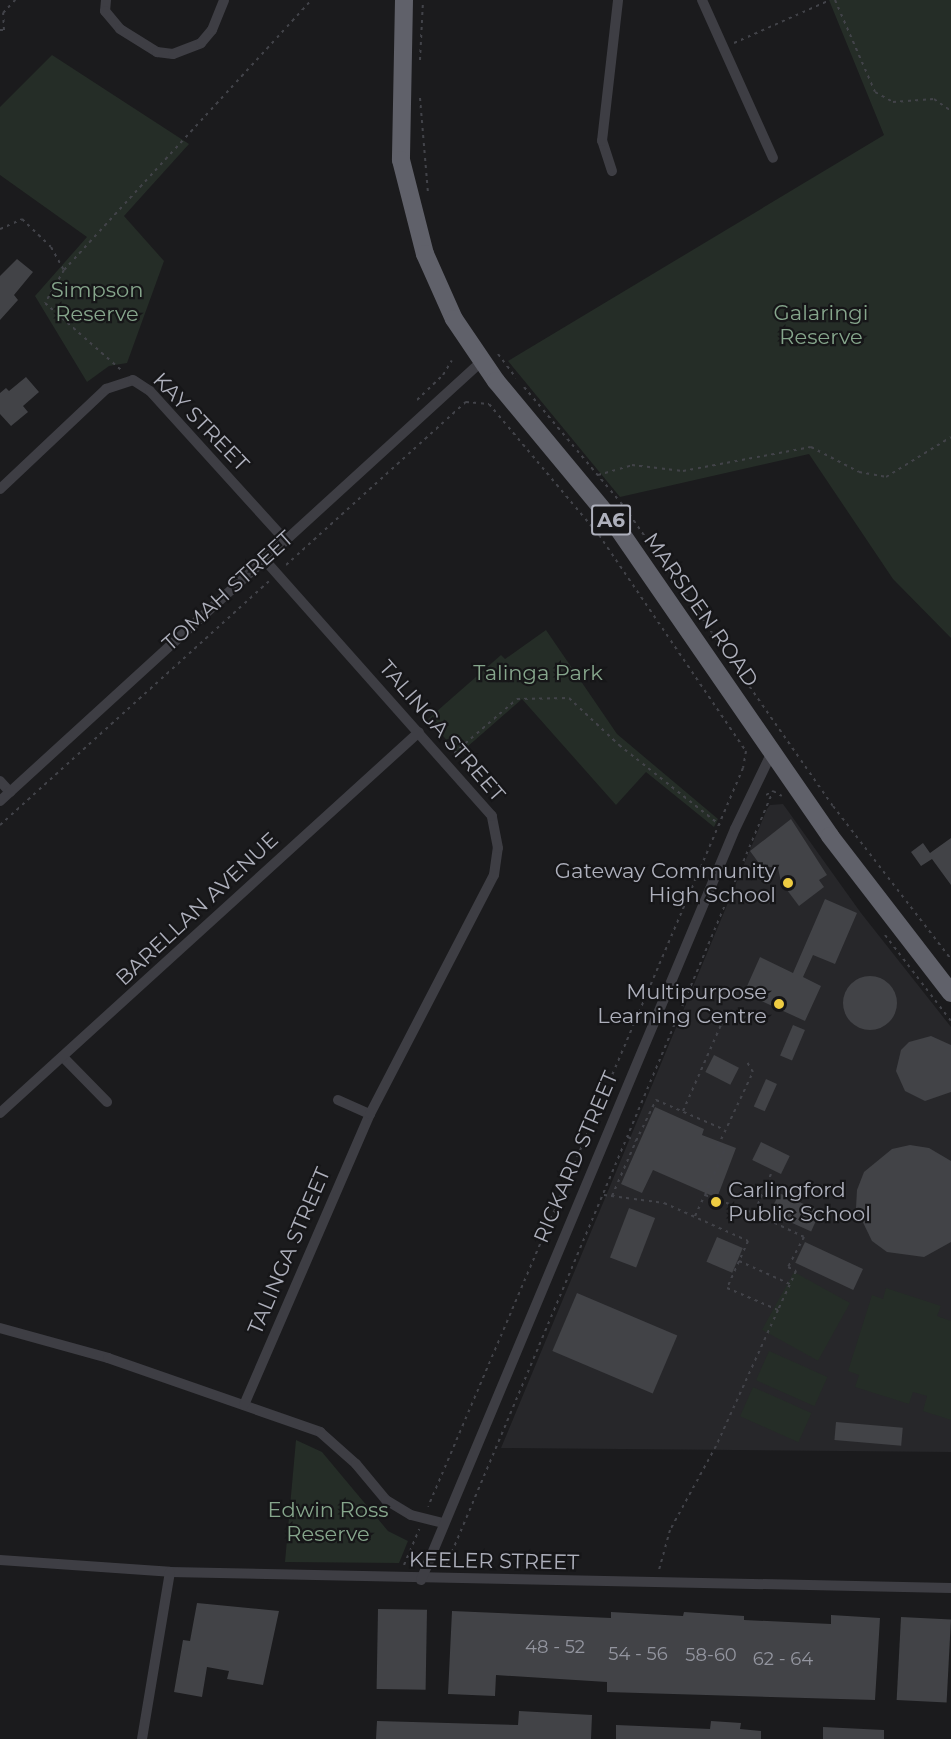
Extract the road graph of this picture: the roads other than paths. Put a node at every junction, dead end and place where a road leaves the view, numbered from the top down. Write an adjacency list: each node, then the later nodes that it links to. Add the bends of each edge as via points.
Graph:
1 (106, 0): 2 (street, via 105,11 120,29 158,52 173,54 201,43 212,30)
2 (224, 0)
3 (404, 0): 8 (highway, MARSDEN ROAD / A6, via 401,160 425,254 454,319)
4 (618, 0): 7 (street, via 602,141)
5 (702, 0): 6 (street)
6 (773, 158)
7 (612, 171)
8 (481, 362): 10 (street, TOMAH STREET); 13 (highway, MARSDEN ROAD / A6, via 617,527)
9 (0, 489): 10 (street, KAY STREET, via 106,389 133,380 150,391)
10 (285, 540): 11 (street, TOMAH STREET)
11 (264, 560): 12 (street, TALINGA STREET); 15 (street, TOMAH STREET)
12 (419, 732): 18 (street, BARELLAN AVENUE); 22 (street, TALINGA STREET, via 492,816 497,832 497,860 484,895)
13 (772, 752): 17 (highway, MARSDEN ROAD / A6, via 835,843); 25 (street, RICKARD STREET, via 735,829)
14 (0, 781): 15 (street)
15 (10, 792): 16 (street, TOMAH STREET)
16 (0, 801)
17 (951, 993)
18 (63, 1058): 20 (street); 21 (street, BARELLAN AVENUE)
19 (338, 1100): 22 (street)
20 (107, 1102)
21 (0, 1113)
22 (370, 1114): 24 (street, TALINGA STREET)
23 (0, 1328): 24 (street, via 45,1338)
24 (244, 1405): 25 (street, via 320,1432 356,1464 386,1500)
25 (442, 1523): 28 (street, RICKARD STREET)
26 (0, 1560): 27 (street, KEELER STREET)
27 (170, 1572): 28 (street, KEELER STREET); 30 (street)
28 (421, 1580): 29 (street, KEELER STREET)
29 (951, 1588)
30 (142, 1739)

